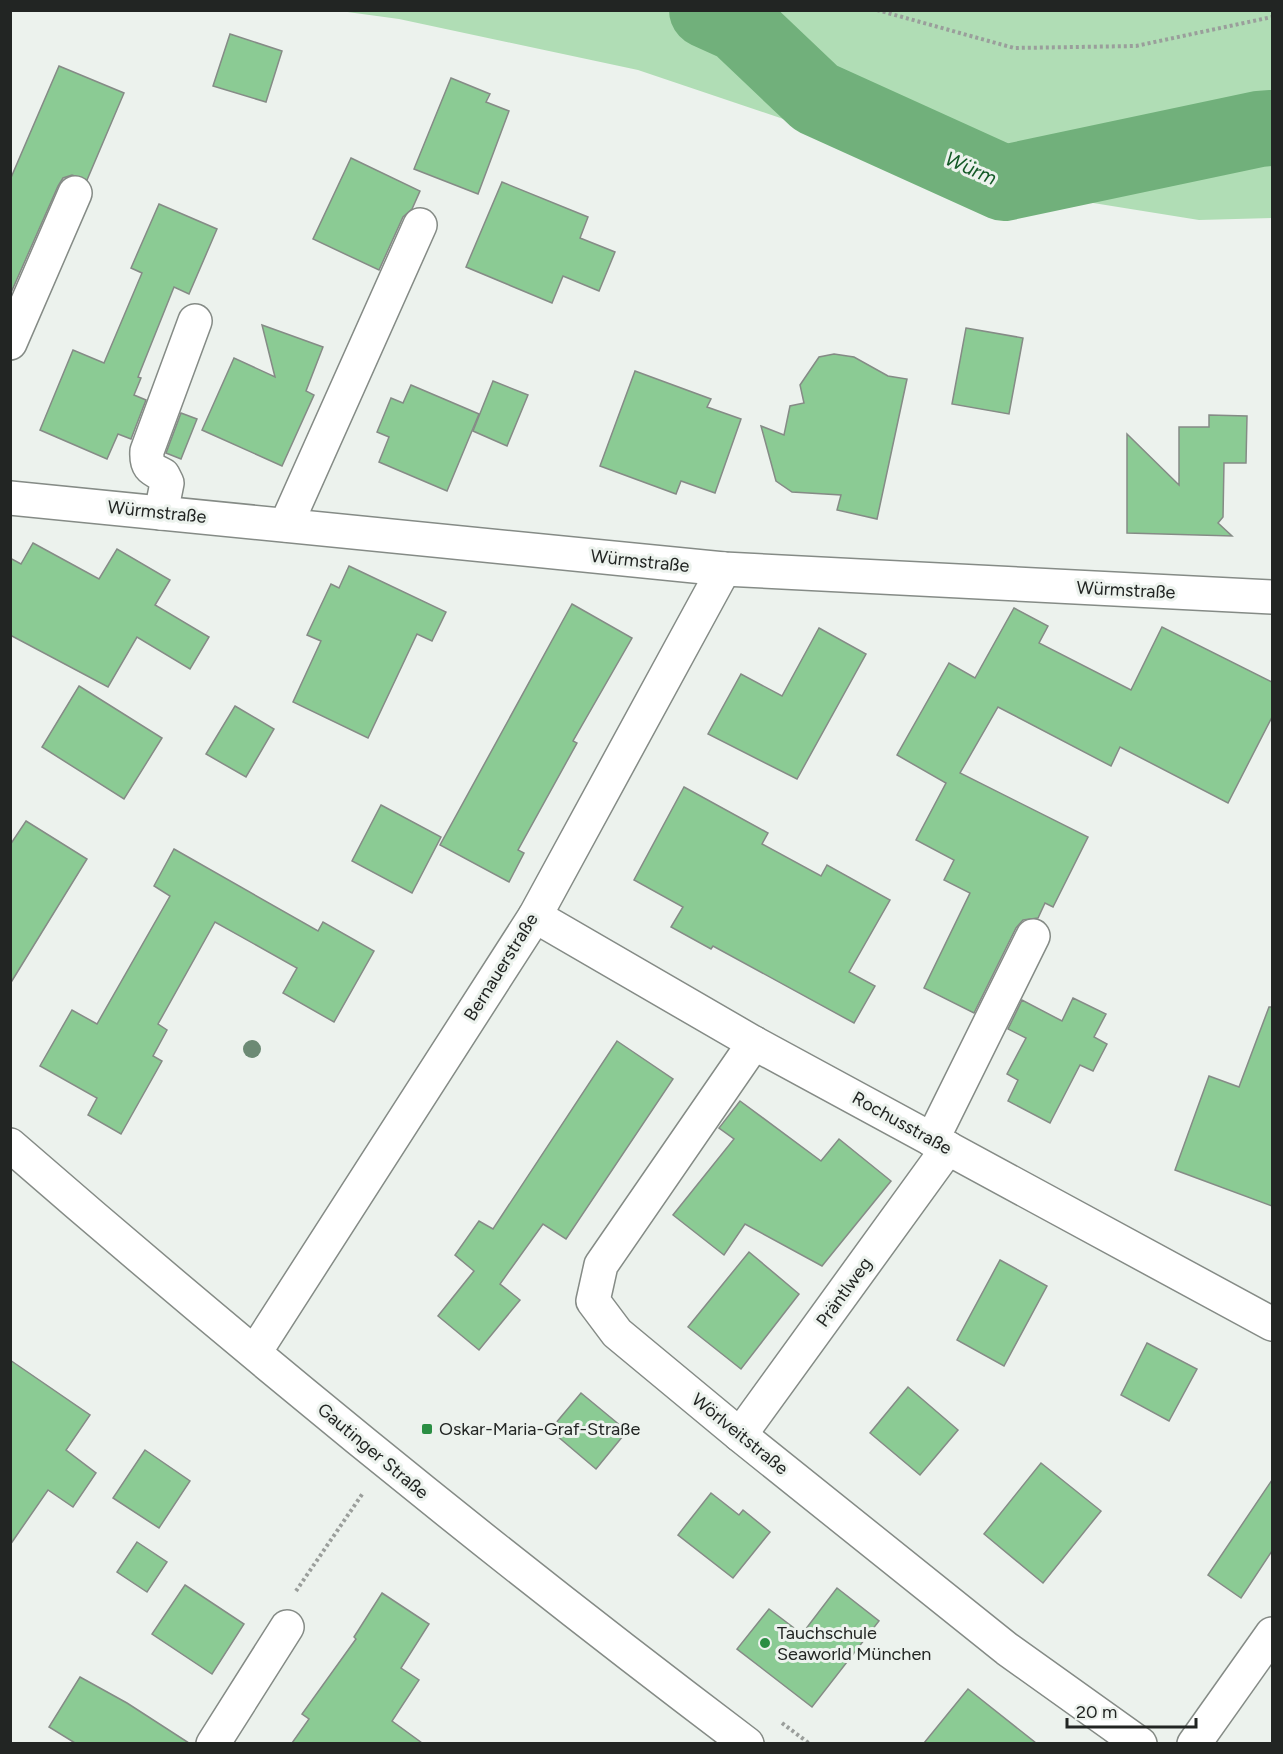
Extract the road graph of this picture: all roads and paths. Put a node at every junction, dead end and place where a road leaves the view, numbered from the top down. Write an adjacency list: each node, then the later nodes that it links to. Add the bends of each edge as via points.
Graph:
1 (877, 10): 2 (path, via 1014,48 1136,46)
2 (1272, 17)
3 (75, 194): 6 (street)
4 (420, 225): 9 (street)
5 (195, 321): 8 (street, via 147,451 150,470 163,476 167,483)
6 (10, 343)
7 (10, 498): 8 (street, Würmstraße)
8 (161, 513): 9 (street, Würmstraße)
9 (286, 525): 10 (street, Würmstraße)
10 (724, 569): 11 (street, Würmstraße); 12 (street, Bernauerstraße)
11 (1272, 597)
12 (535, 916): 14 (street, Rochusstraße); 18 (street, Bernauerstraße)
13 (1033, 936): 15 (street, Präntlweg)
14 (754, 1043): 15 (street, Rochusstraße); 19 (street, Wörlveitstraße, via 601,1265 593,1301 617,1333)
15 (940, 1144): 17 (street, Rochusstraße); 19 (street, Präntlweg)
16 (10, 1145): 18 (street, Gautinger Straße)
17 (1272, 1324)
18 (255, 1352): 24 (street, Gautinger Straße, via 384,1462 591,1627)
19 (740, 1435): 25 (street, Wörlveitstraße, via 1007,1649)
20 (365, 1490): 21 (path, via 291,1599)
21 (287, 1627): 23 (street)
22 (1272, 1634): 26 (street)
23 (213, 1743)
24 (747, 1743)
25 (1140, 1743)
26 (1194, 1743)

